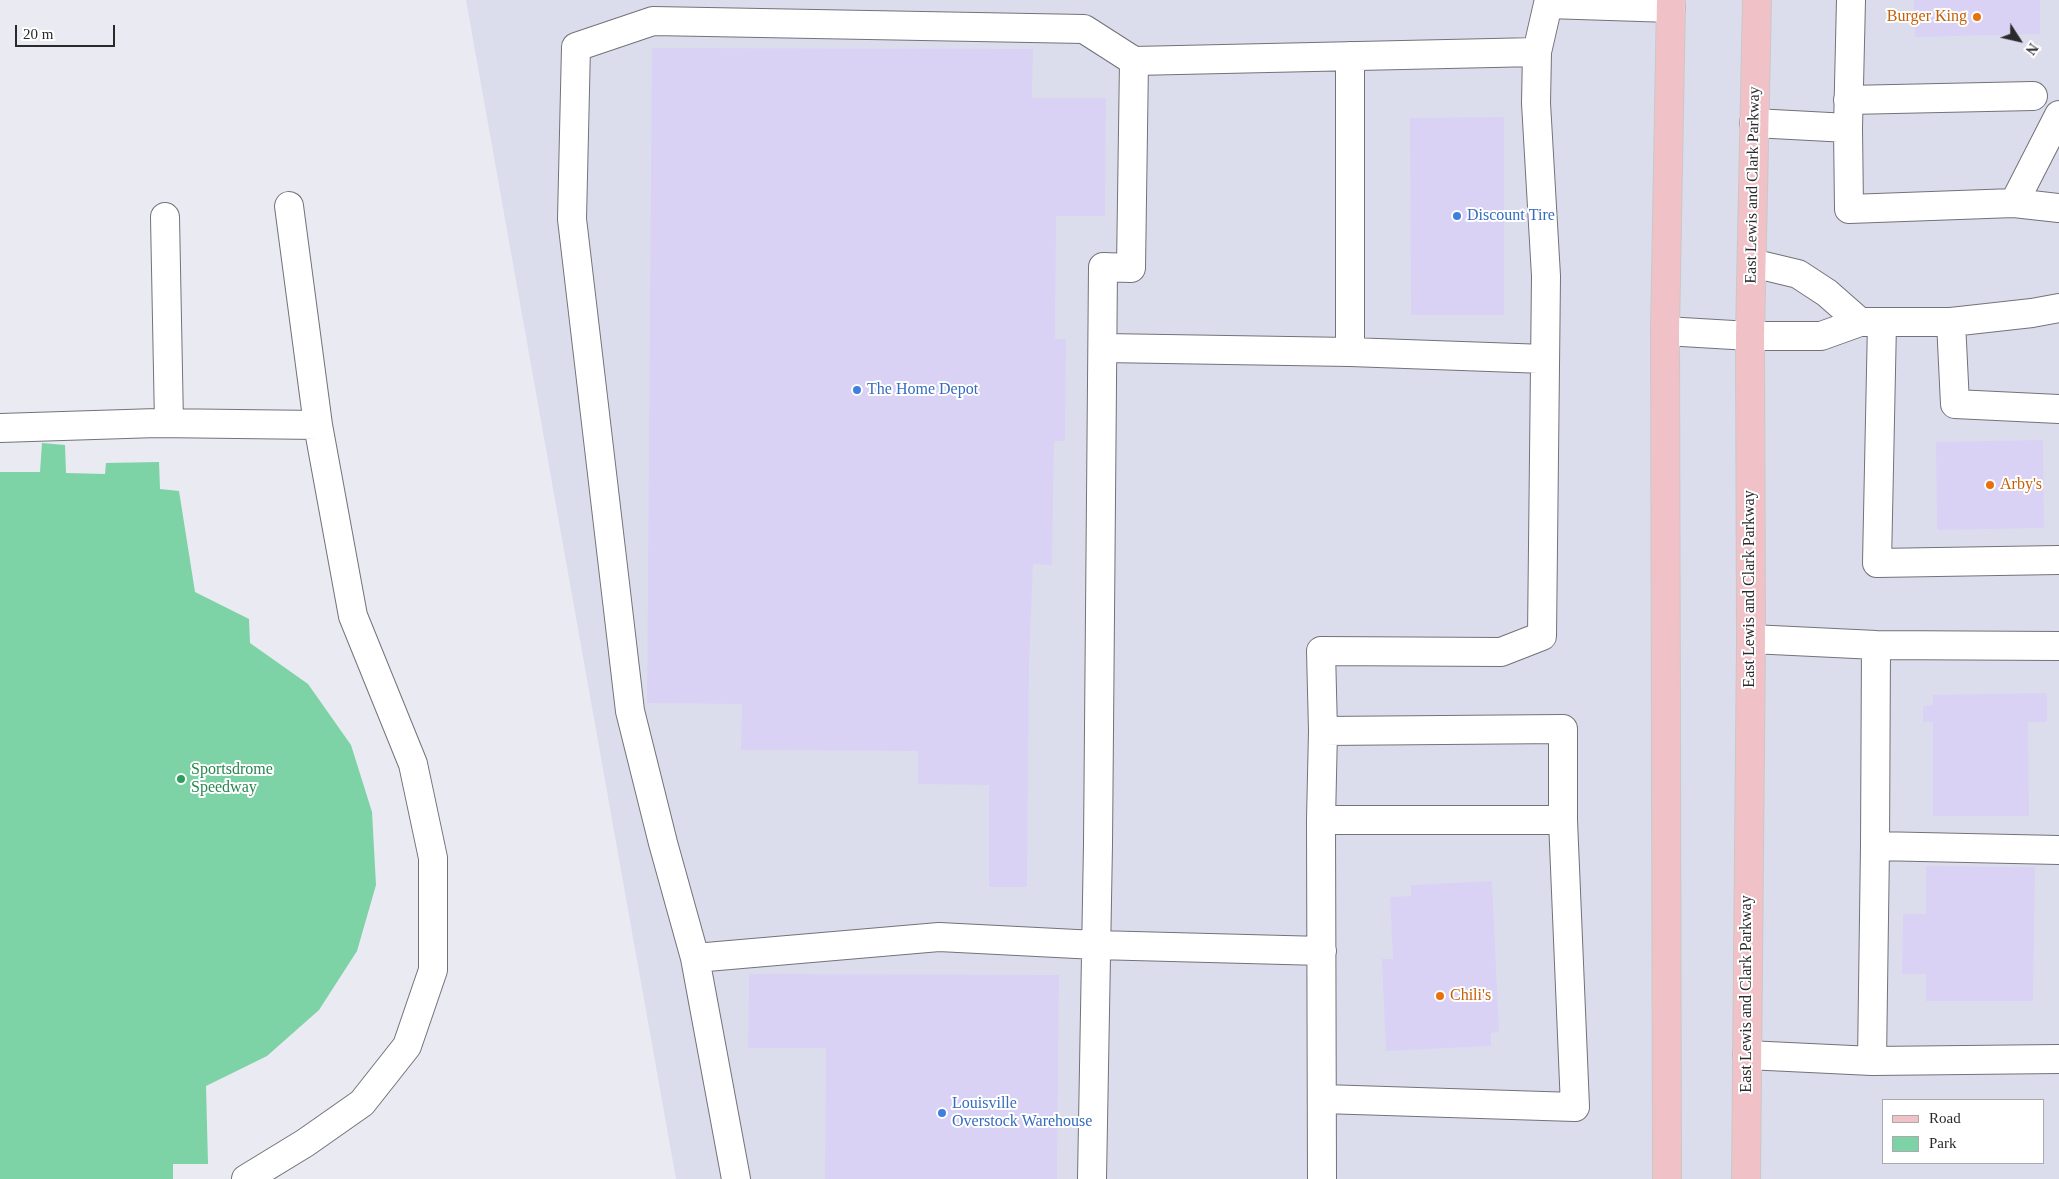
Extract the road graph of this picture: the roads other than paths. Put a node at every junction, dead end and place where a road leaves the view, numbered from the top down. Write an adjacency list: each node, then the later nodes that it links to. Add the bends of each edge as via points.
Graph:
1 (1757, 0): 11 (main road, East Lewis and Clark Parkway)
2 (1851, 0): 9 (lane)
3 (1548, 2): 4 (lane); 5 (lane)
4 (1671, 4): 21 (main road)
5 (1538, 52): 6 (lane); 25 (lane, via 1536,103 1546,276)
6 (1350, 56): 7 (lane); 24 (lane)
7 (1134, 61): 23 (lane, via 1131,268 1103,268); 41 (lane, via 1084,30 1064,29 653,21 576,47 572,219 630,711)
8 (2033, 96): 9 (lane)
9 (1848, 100): 12 (lane)
10 (2059, 115): 13 (lane)
11 (1754, 123): 12 (lane); 17 (main road, East Lewis and Clark Parkway)
12 (1848, 128): 13 (lane, via 1849,209)
13 (2014, 203): 15 (lane)
14 (289, 206): 28 (lane)
15 (2059, 208)
16 (165, 217): 27 (lane)
17 (1752, 263): 20 (lane, via 1798,274); 22 (main road, East Lewis and Clark Parkway)
18 (2059, 308): 19 (lane)
19 (1951, 322): 20 (lane); 26 (lane, via 1955,404)
20 (1871, 323): 22 (lane, via 1821,336); 30 (lane, via 1877,563)
21 (1665, 332): 22 (lane); 50 (main road)
22 (1750, 336): 31 (main road, East Lewis and Clark Parkway)
23 (1104, 348): 24 (lane); 39 (lane)
24 (1350, 352): 25 (lane)
25 (1545, 359): 34 (lane, via 1542,636 1501,652 1321,651)
26 (2059, 409)
27 (169, 422): 28 (lane); 29 (lane)
28 (318, 425): 46 (lane, via 353,616 413,764 433,858 433,970 407,1046 362,1103)
29 (0, 428)
30 (2059, 560)
31 (1751, 639): 32 (lane); 42 (main road, East Lewis and Clark Parkway)
32 (1876, 645): 33 (lane); 37 (lane)
33 (2059, 646)
34 (1323, 731): 35 (lane); 36 (lane, via 1564,729)
35 (1321, 820): 36 (lane); 40 (lane)
36 (1563, 820): 45 (lane, via 1575,1108)
37 (1875, 846): 38 (lane); 44 (lane)
38 (2059, 850)
39 (1096, 945): 40 (lane); 41 (lane, via 939,937); 48 (lane)
40 (1322, 951): 45 (lane)
41 (695, 958): 47 (lane)
42 (1746, 1055): 44 (lane); 51 (main road, East Lewis and Clark Parkway)
43 (2059, 1059): 44 (lane)
44 (1872, 1061)
45 (1323, 1099): 49 (lane)
46 (246, 1179)
47 (736, 1179)
48 (1092, 1179)
49 (1322, 1179)
50 (1667, 1179)
51 (1746, 1179)

